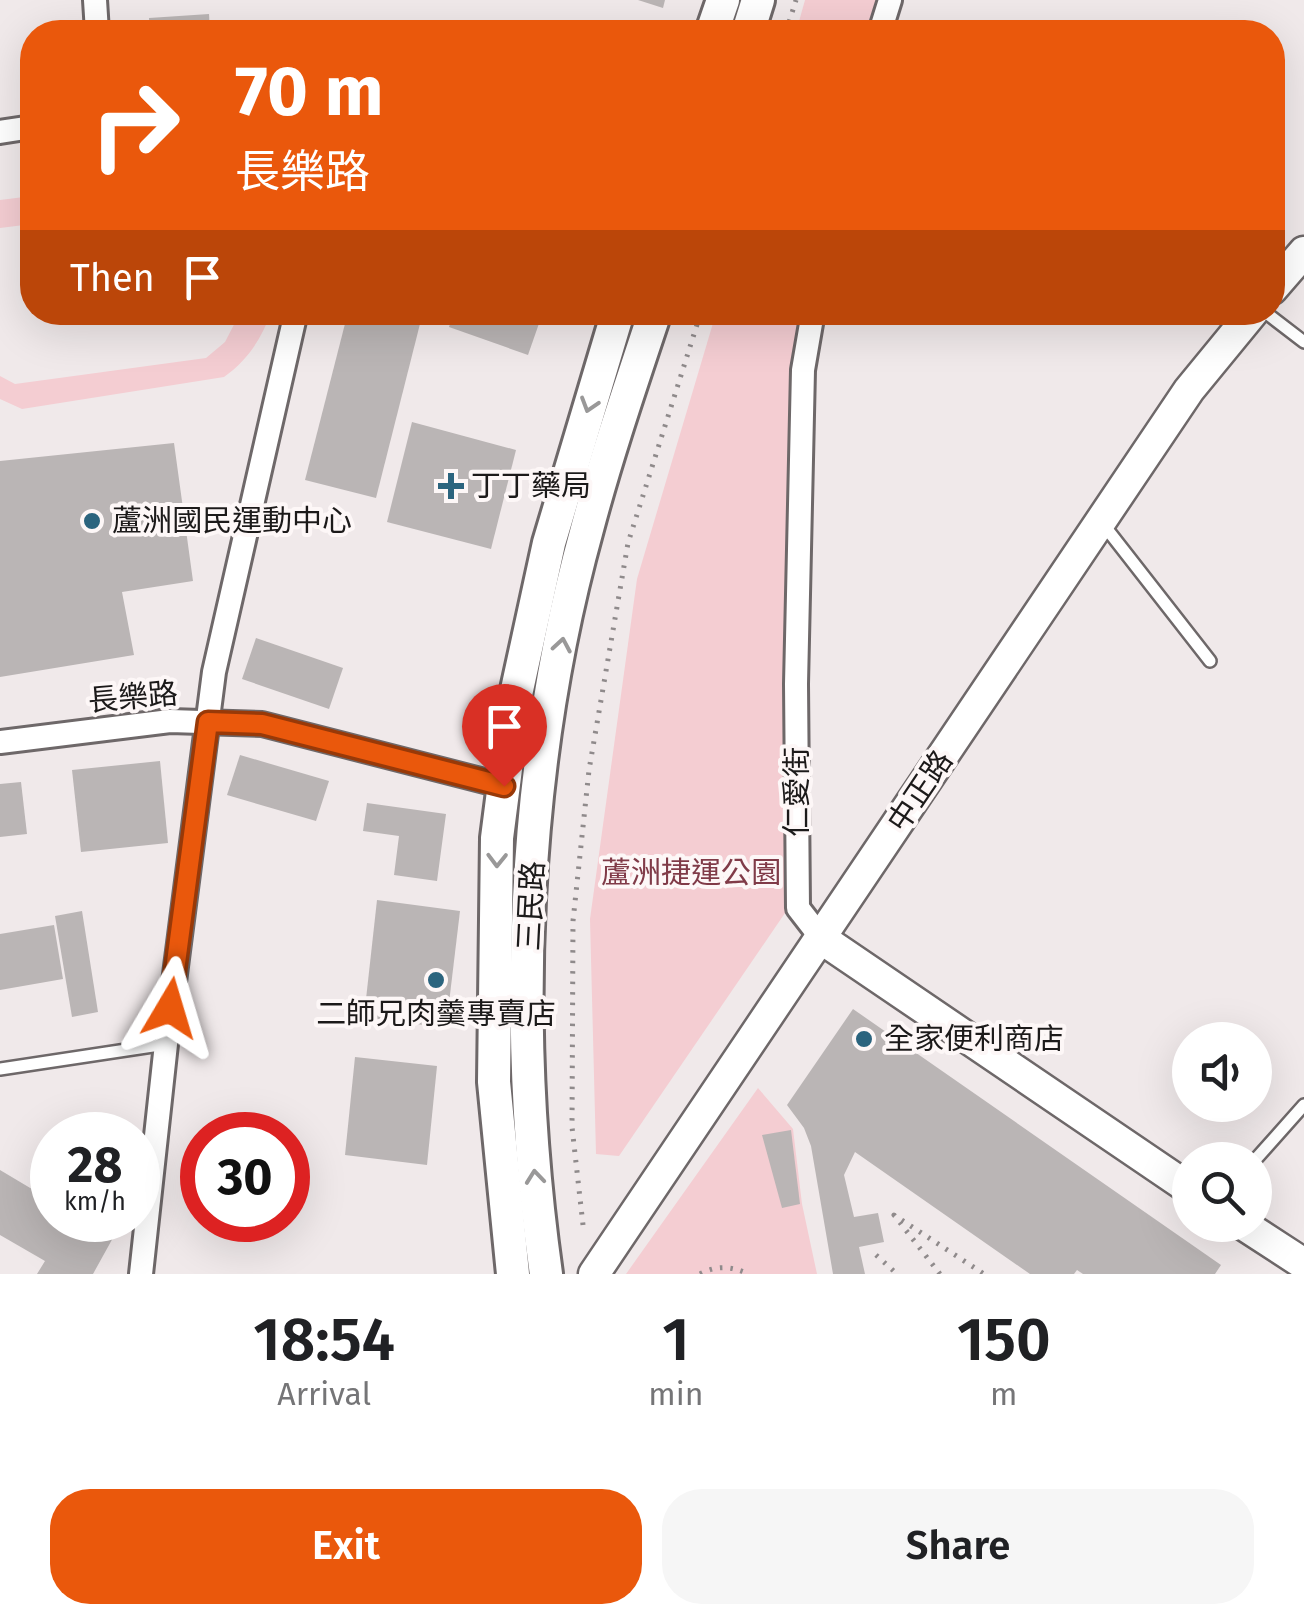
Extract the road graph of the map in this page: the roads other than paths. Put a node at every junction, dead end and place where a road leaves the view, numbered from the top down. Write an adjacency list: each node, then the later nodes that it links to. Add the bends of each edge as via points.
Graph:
1 (1304, 252): 2 (street)
2 (1285, 274)
3 (293, 325): 12 (street)
4 (614, 325): 14 (main road, 三民路, one-way to 14, via 548,544)
5 (650, 325): 25 (main road, 三民路, one-way to 5, via 527,1035 529,897 541,767 586,531)
6 (811, 325): 15 (street, 仁愛街, via 803,390 796,684 798,908)
7 (1242, 325): 10 (street, 中正路, via 1188,390)
8 (1282, 325): 9 (lane)
9 (1304, 342)
10 (1100, 520): 11 (lane); 15 (street, 中正路)
11 (1210, 660)
12 (208, 722): 13 (street, 長樂路); 14 (street, 長樂路, via 262,724); 16 (street)
13 (0, 742)
14 (504, 786): 24 (main road, 三民路, one-way to 24, via 497,838 494,1082)
15 (822, 939): 20 (street, 仁愛街); 26 (street, 中正路)
16 (166, 1044): 17 (lane); 23 (street)
17 (0, 1069)
18 (1304, 1105): 19 (lane)
19 (1271, 1142)
20 (1172, 1177)
21 (1270, 1242): 22 (street)
22 (1304, 1264)
23 (141, 1274)
24 (512, 1274)
25 (546, 1274)
26 (594, 1274)

